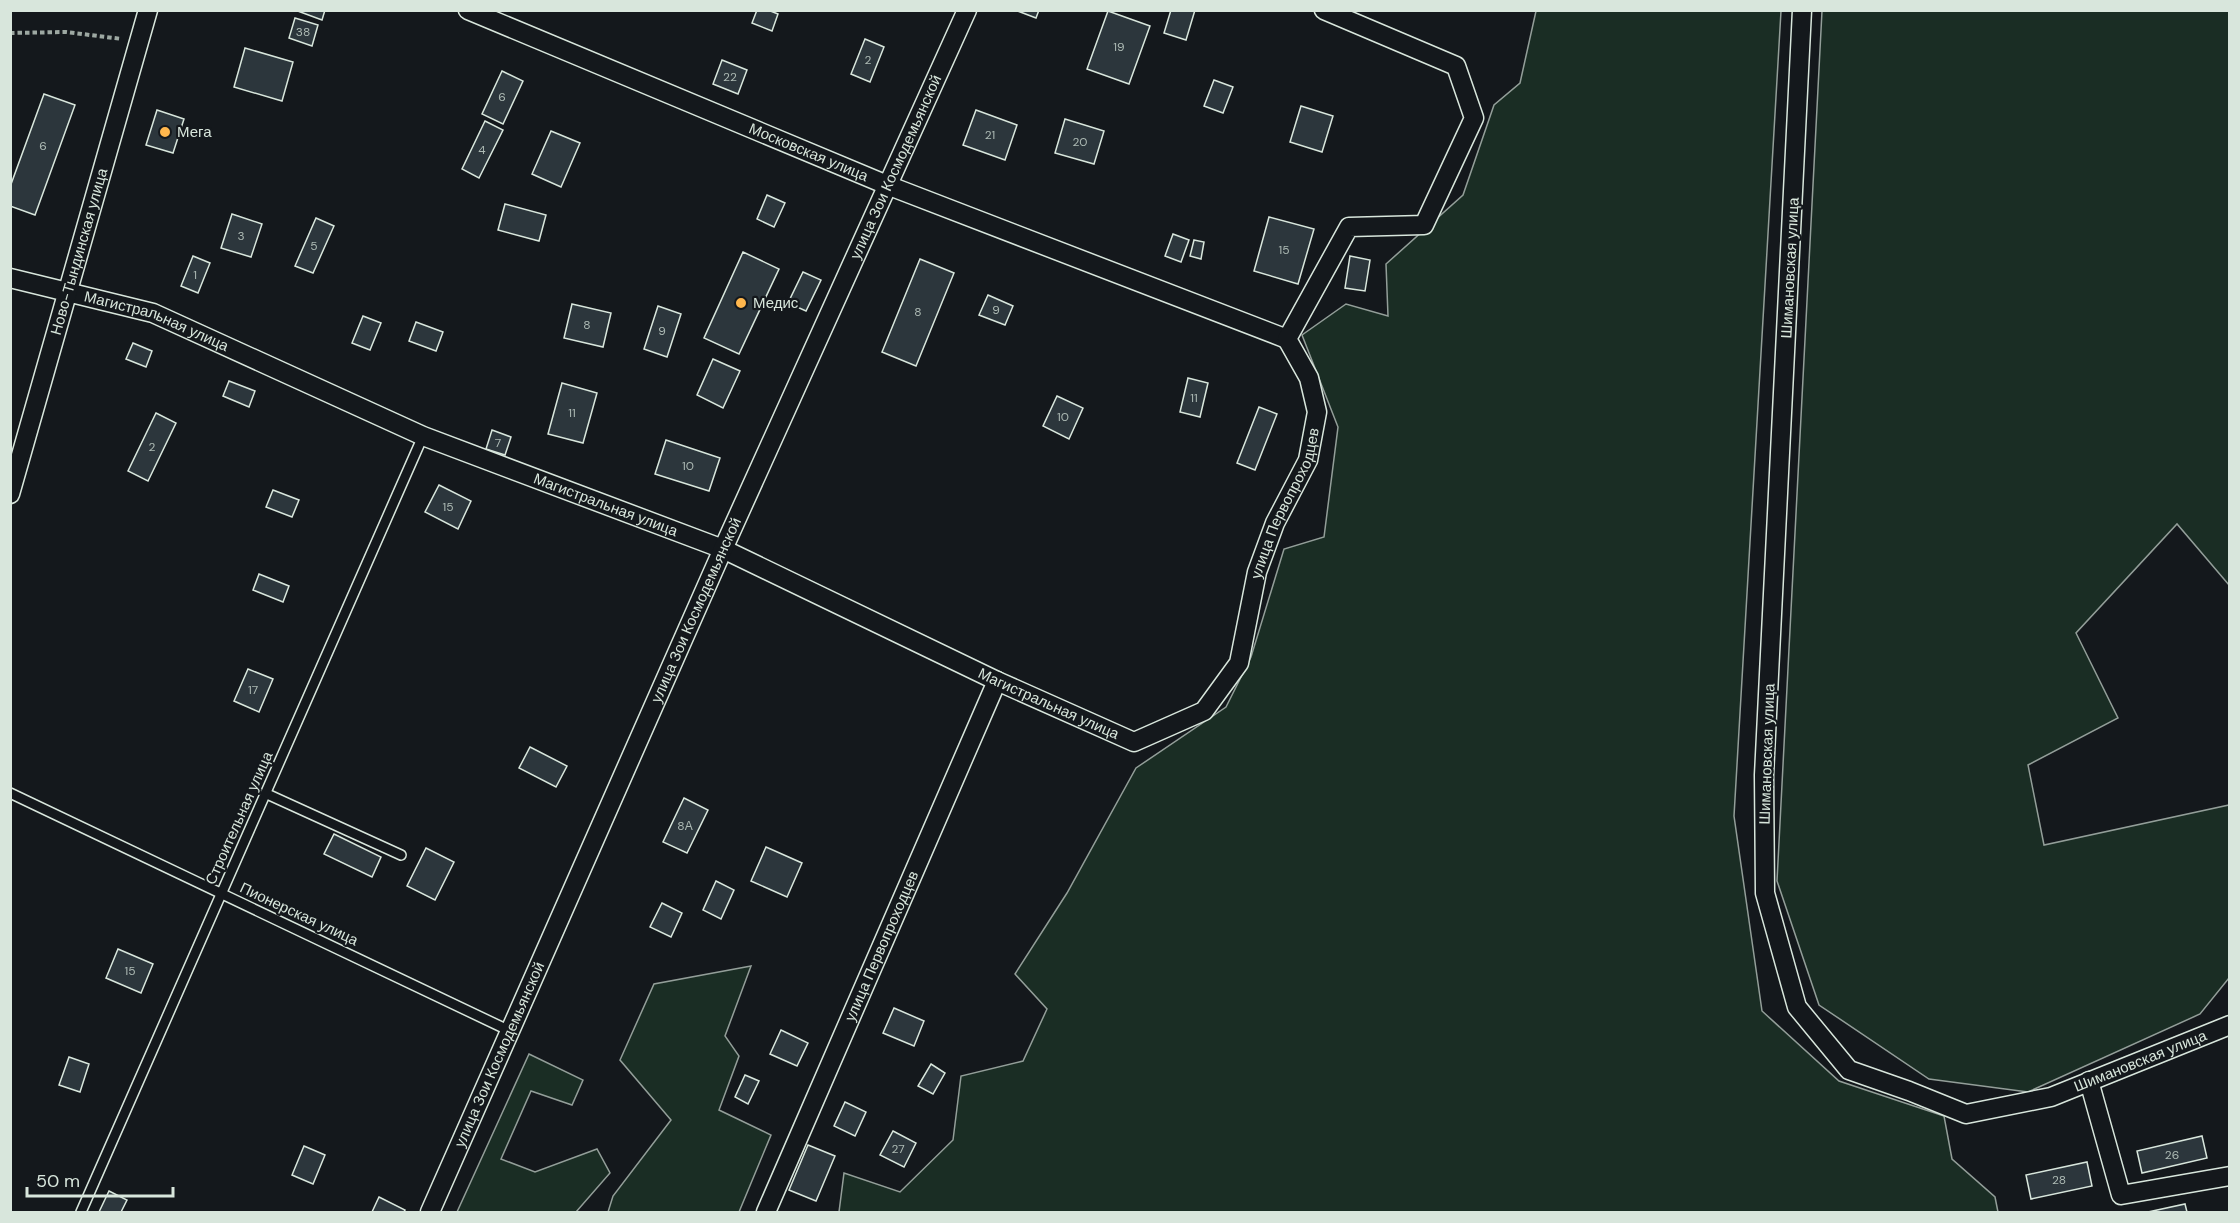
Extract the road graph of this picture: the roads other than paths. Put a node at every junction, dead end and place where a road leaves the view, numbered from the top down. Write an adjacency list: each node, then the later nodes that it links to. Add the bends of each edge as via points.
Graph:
1 (148, 10): 8 (street, Ново-Тындинская улица)
2 (468, 10): 6 (street, Московская улица)
3 (967, 10): 6 (street, улица Зои Космодемьянской)
4 (1324, 10): 9 (street, via 1456,66 1474,118 1424,225 1349,227)
5 (1802, 10): 21 (street, Шимановская улица, via 1764,775 1765,893 1797,1007 1849,1070 1966,1114 2051,1097)
6 (887, 185): 9 (street, Московская улица); 12 (street, улица Зои Космодемьянской)
7 (10, 278): 8 (street, Магистральная улица)
8 (68, 294): 10 (street, Магистральная улица, via 153,313); 11 (street, Ново-Тындинская улица)
9 (1287, 339): 14 (street, улица Первопроходцев, via 1309,378 1317,412 1308,460 1275,523 1257,572 1239,663 1204,711)
10 (423, 436): 12 (street, Магистральная улица); 16 (lane, Строительная улица)
11 (10, 494)
12 (723, 549): 13 (street, Магистральная улица); 20 (street, улица Зои Космодемьянской)
13 (997, 681): 14 (street, Магистральная улица); 25 (street, улица Первопроходцев)
14 (1134, 742)
15 (10, 793): 18 (lane, Пионерская улица)
16 (267, 794): 17 (lane); 18 (lane, Строительная улица)
17 (401, 855)
18 (221, 893): 20 (lane, Пионерская улица); 23 (lane, Строительная улица)
19 (2229, 1025): 21 (street, Шимановская улица)
20 (510, 1031): 24 (street, улица Зои Космодемьянской)
21 (2089, 1081): 22 (street, via 2121,1195)
22 (2229, 1176)
23 (81, 1212)
24 (430, 1212)
25 (766, 1212)

